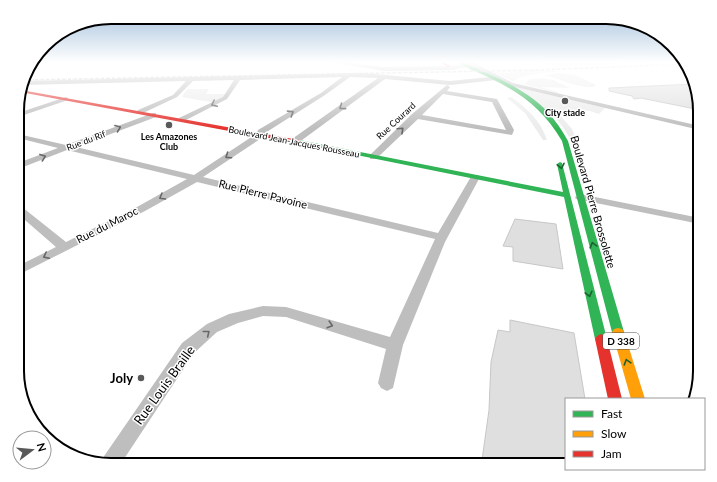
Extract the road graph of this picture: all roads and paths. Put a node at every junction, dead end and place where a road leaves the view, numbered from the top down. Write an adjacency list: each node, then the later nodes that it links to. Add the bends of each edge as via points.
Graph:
1 (186, 84): 12 (street, via 175,96)
2 (234, 84): 16 (street, one-way to 16, via 225,98)
3 (336, 84): 18 (street, Rue du Maroc, one-way to 3)
4 (373, 84): 20 (street, one-way to 20)
5 (448, 84): 9 (street, Rue Courard)
6 (494, 84): 10 (main road, Boulevard Pierre Brossolette / D 338)
7 (515, 84): 17 (street)
8 (26, 92): 11 (main road, Boulevard Jean-Jacques Rousseau)
9 (441, 92): 15 (street, Rue Courard); 15 (street, via 495,100 510,130 509,133)
10 (520, 96): 26 (main road, Boulevard Pierre Brossolette / D 338, one-way to 26, via 542,118 552,134); 27 (main road, Boulevard Pierre Brossolette / D 338, via 548,113 558,126 565,141)
11 (66, 99): 12 (main road, Boulevard Jean-Jacques Rousseau); 13 (street)
12 (141, 112): 14 (main road, Boulevard Jean-Jacques Rousseau)
13 (24, 113)
14 (153, 115): 16 (main road, Boulevard Jean-Jacques Rousseau); 21 (street, Rue du Rif, one-way to 14)
15 (415, 116): 22 (street, Rue Courard, one-way to 15)
16 (182, 120): 18 (main road, Boulevard Jean-Jacques Rousseau)
17 (693, 126)
18 (260, 135): 20 (main road, Boulevard Jean-Jacques Rousseau); 25 (street, Rue du Maroc, one-way to 25)
19 (24, 137): 21 (street, Rue Pierre Pavoine)
20 (294, 141): 22 (main road, Boulevard Jean-Jacques Rousseau)
21 (68, 147): 23 (street, Rue du Rif, one-way to 21); 25 (street, Rue Pierre Pavoine)
22 (372, 157): 24 (main road, Boulevard Jean-Jacques Rousseau)
23 (24, 164)
24 (475, 177): 26 (main road, Boulevard Jean-Jacques Rousseau); 30 (street)
25 (196, 178): 30 (street, Rue Pierre Pavoine); 31 (street, Rue du Maroc, one-way to 31)
26 (566, 190): 35 (main road, Boulevard Pierre Brossolette / D 338, one-way to 35)
27 (580, 197): 29 (street); 36 (main road, Boulevard Pierre Brossolette / D 338, one-way to 27)
28 (24, 214): 31 (street)
29 (693, 220)
30 (442, 237): 33 (street)
31 (64, 247): 32 (street, Rue du Maroc, one-way to 32)
32 (24, 268)
33 (395, 345): 34 (street); 37 (street, Rue Louis Braille, one-way to 33, via 188,348 212,328 234,318 264,311 286,312)
34 (387, 383)
35 (615, 398)
36 (638, 398)
37 (113, 458)

